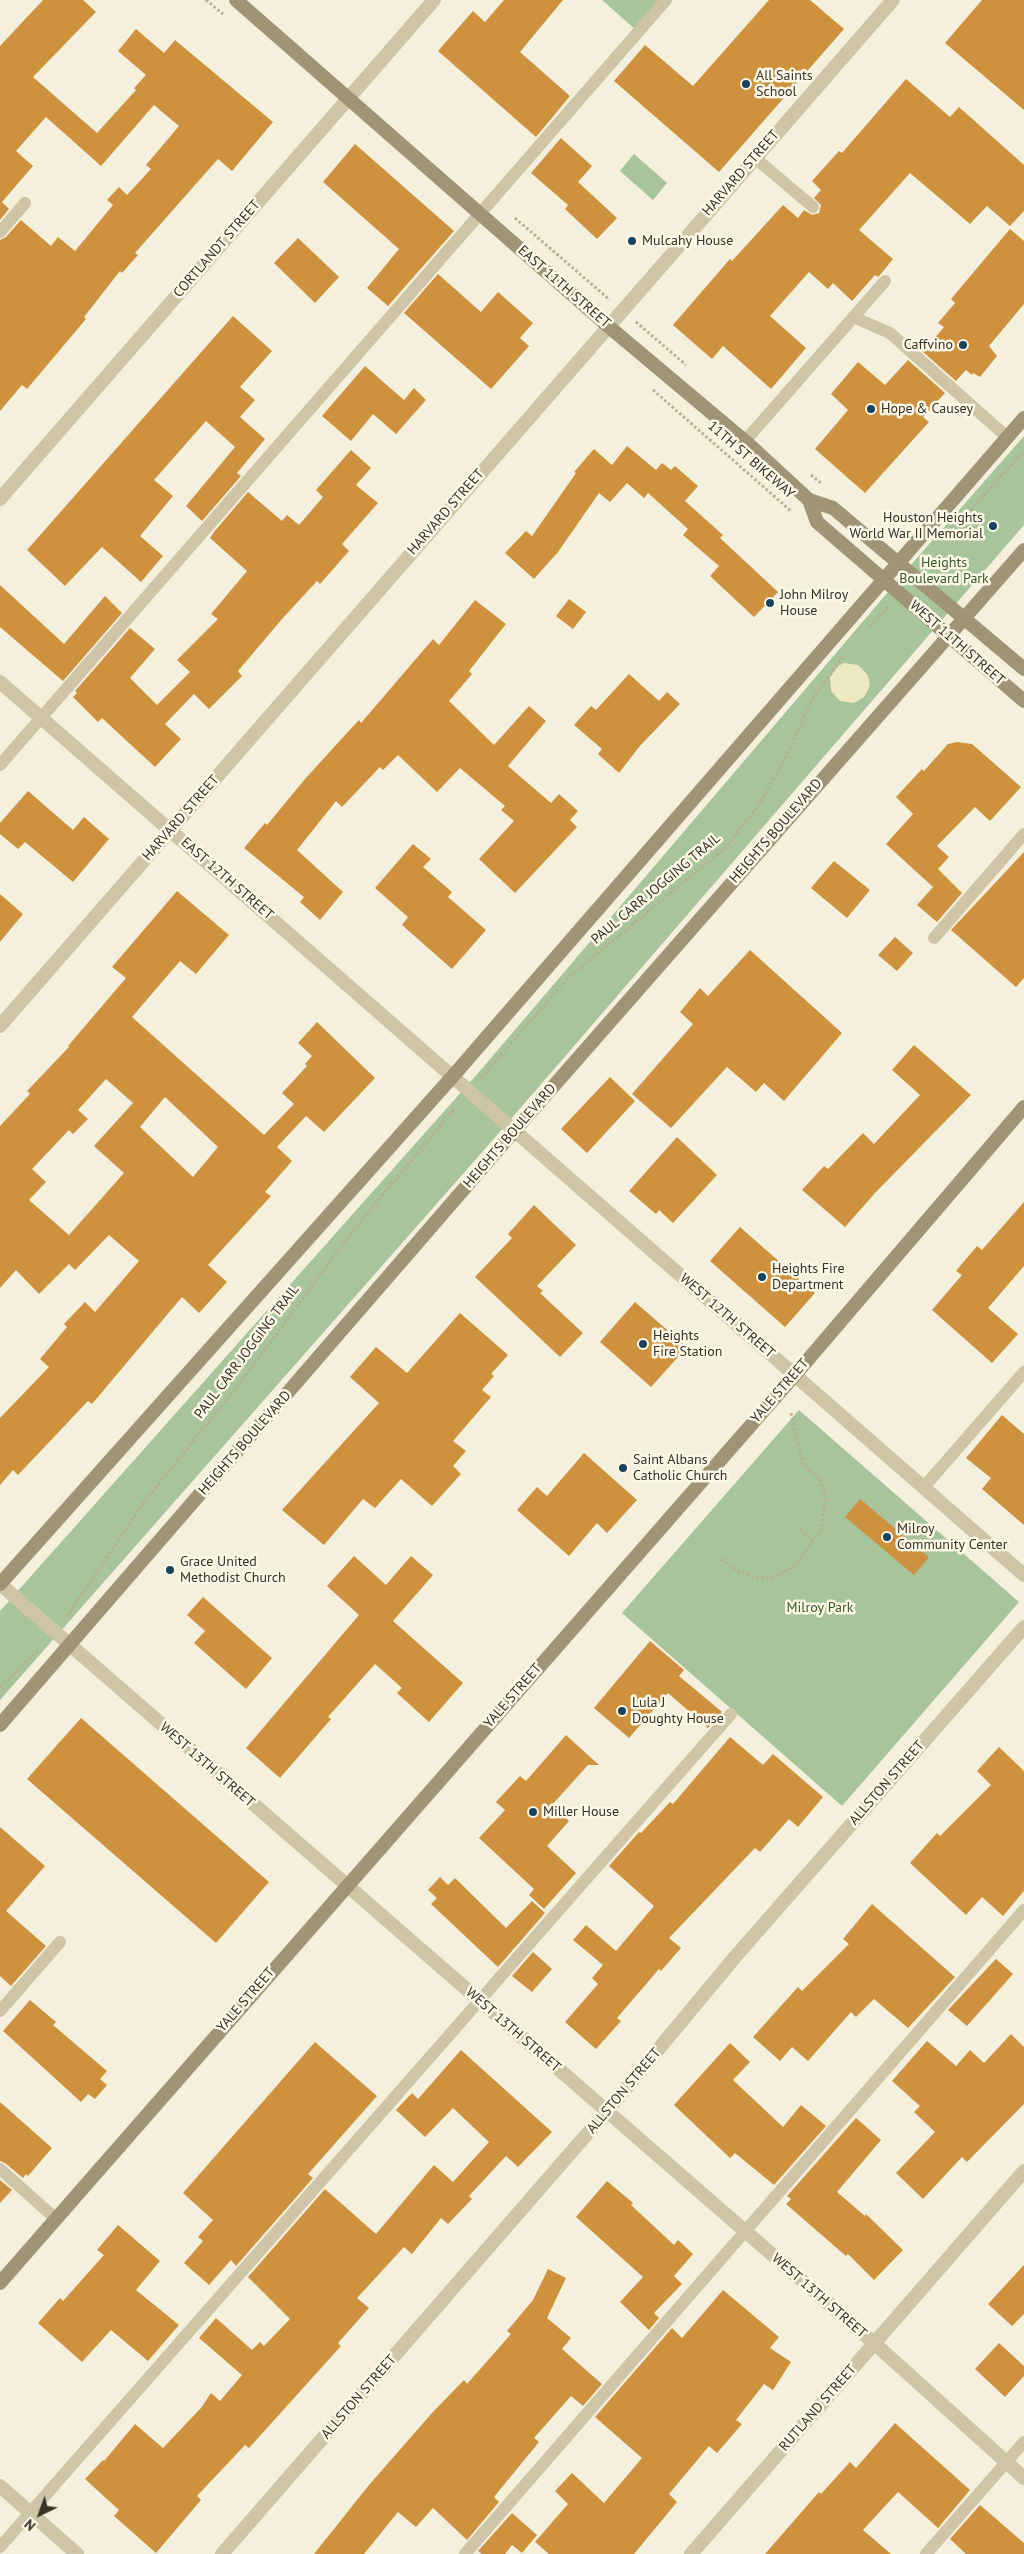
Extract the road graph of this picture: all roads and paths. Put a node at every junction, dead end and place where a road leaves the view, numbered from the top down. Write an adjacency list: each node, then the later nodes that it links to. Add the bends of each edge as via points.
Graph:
1 (236, 0): 5 (main road, EAST 11TH STREET)
2 (434, 0): 5 (street, CORTLANDT STREET)
3 (666, 0): 9 (lane)
4 (893, 0): 6 (street, HARVARD STREET)
5 (348, 98): 9 (main road, EAST 11TH STREET); 19 (street, CORTLANDT STREET)
6 (754, 157): 8 (lane); 13 (street, HARVARD STREET)
7 (25, 204): 10 (lane)
8 (813, 206)
9 (479, 213): 13 (main road, EAST 11TH STREET); 34 (lane)
10 (0, 232)
11 (885, 282): 12 (lane)
12 (854, 317): 16 (lane, via 890,333); 17 (lane)
13 (608, 326): 17 (main road, EAST 11TH STREET); 36 (street, HARVARD STREET)
14 (652, 389): 21 (path, 11TH ST BIKEWAY)
15 (1024, 418): 16 (main road)
16 (1007, 437): 24 (main road)
17 (745, 441): 20 (main road, EAST 11TH STREET)
18 (1024, 451): 22 (path)
19 (0, 499)
20 (809, 500): 24 (main road, EAST 11TH STREET, via 833,508); 25 (main road, WEST 11TH STREET, via 817,522)
21 (798, 517)
22 (962, 519)
23 (1024, 550): 27 (main road, HEIGHTS BOULEVARD)
24 (898, 563): 25 (main road); 27 (main road, WEST 11TH STREET)
25 (885, 580): 29 (main road, WEST 11TH STREET); 40 (main road)
26 (892, 601): 28 (path)
27 (964, 617): 29 (main road, HEIGHTS BOULEVARD); 31 (main road, WEST 11TH STREET)
28 (863, 633)
29 (948, 634): 33 (main road, WEST 11TH STREET); 44 (main road, HEIGHTS BOULEVARD)
30 (846, 652): 41 (path, PAUL CARR JOGGING TRAIL, via 814,696 783,763 757,808 725,848 569,977)
31 (1024, 669)
32 (0, 682): 34 (street, EAST 12TH STREET)
33 (1024, 701)
34 (42, 718): 35 (lane); 36 (street, EAST 12TH STREET)
35 (0, 766)
36 (170, 830): 39 (street, HARVARD STREET); 40 (street, EAST 12TH STREET)
37 (1024, 834): 38 (lane)
38 (934, 938)
39 (0, 1026)
40 (453, 1076): 44 (street, WEST 12TH STREET); 53 (main road)
41 (479, 1080)
42 (1024, 1107): 46 (main road, YALE STREET)
43 (455, 1108): 54 (path, PAUL CARR JOGGING TRAIL, via 348,1236 246,1375 142,1505)
44 (515, 1130): 46 (street, WEST 12TH STREET); 56 (main road, HEIGHTS BOULEVARD)
45 (1024, 1372): 48 (lane)
46 (794, 1376): 48 (street, WEST 12TH STREET); 61 (main road, YALE STREET)
47 (791, 1413): 50 (path, via 803,1464 820,1480 825,1493 820,1532)
48 (924, 1487): 52 (street, WEST 12TH STREET)
49 (800, 1529): 50 (path)
50 (815, 1542): 51 (path, via 794,1565 775,1577 756,1578)
51 (721, 1558)
52 (1024, 1575)
53 (0, 1584): 56 (street, WEST 13TH STREET)
54 (67, 1616)
55 (1024, 1627): 66 (street, ALLSTON STREET, via 735,1957)
56 (70, 1645): 60 (main road, HEIGHTS BOULEVARD); 61 (street, WEST 13TH STREET)
57 (39, 1650): 58 (path)
58 (0, 1687)
59 (730, 1714): 64 (lane)
60 (0, 1725)
61 (347, 1887): 64 (street, WEST 13TH STREET); 69 (main road, YALE STREET)
62 (1024, 1910): 70 (lane)
63 (60, 1942): 65 (lane)
64 (479, 2000): 66 (street, WEST 13TH STREET); 77 (lane)
65 (0, 2011)
66 (607, 2111): 70 (street, WEST 13TH STREET); 80 (street, ALLSTON STREET)
67 (0, 2169): 69 (lane)
68 (1024, 2171): 72 (street, RUTLAND STREET)
69 (56, 2219): 71 (main road, YALE STREET)
70 (746, 2232): 72 (street, WEST 13TH STREET); 81 (lane)
71 (0, 2283)
72 (874, 2344): 74 (street, WEST 13TH STREET); 82 (street, RUTLAND STREET)
73 (1024, 2442): 74 (lane)
74 (1006, 2462): 75 (street, WEST 13TH STREET); 83 (lane)
75 (1024, 2478)
76 (0, 2486): 77 (street)
77 (30, 2512): 78 (lane); 79 (street)
78 (0, 2546)
79 (77, 2554)
80 (222, 2554)
81 (466, 2554)
82 (690, 2554)
83 (926, 2554)

